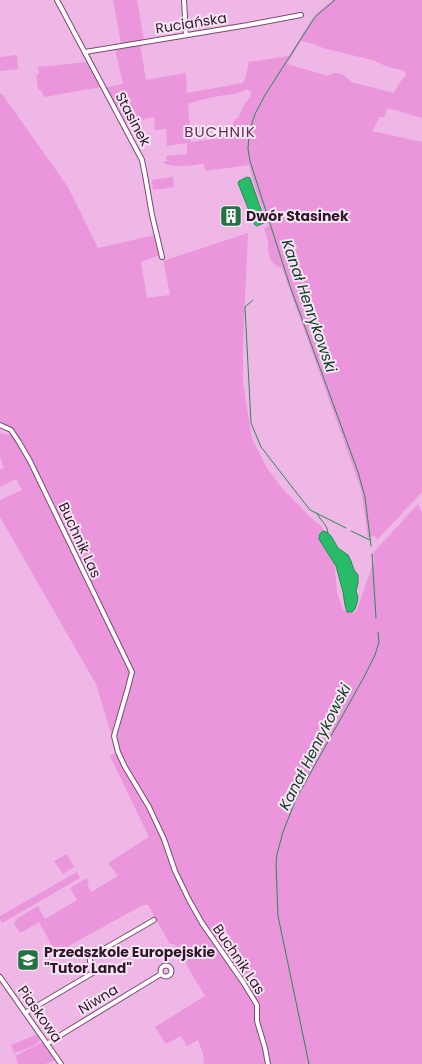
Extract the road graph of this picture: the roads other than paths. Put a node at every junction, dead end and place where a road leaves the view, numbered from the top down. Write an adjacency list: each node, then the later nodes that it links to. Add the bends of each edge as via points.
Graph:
1 (57, 0): 5 (street, Stasinek)
2 (184, 0): 4 (street)
3 (301, 15): 4 (street, Ruciańska)
4 (186, 35): 5 (street, Ruciańska)
5 (85, 52): 6 (street, Stasinek, via 142,160)
6 (162, 257)
7 (0, 425): 14 (street, Buchnik Las, via 11,430 30,461 132,672 114,736 118,752 156,820 175,871 202,923 257,1005 257,1021)
8 (154, 920): 11 (street, via 90,957 89,960 96,971)
9 (162, 974): 12 (street, Niwna)
10 (0, 977): 11 (street, Piaskowa)
11 (25, 1013): 12 (street, Piaskowa)
12 (47, 1044): 13 (street, Piaskowa)
13 (61, 1064)
14 (268, 1064)

